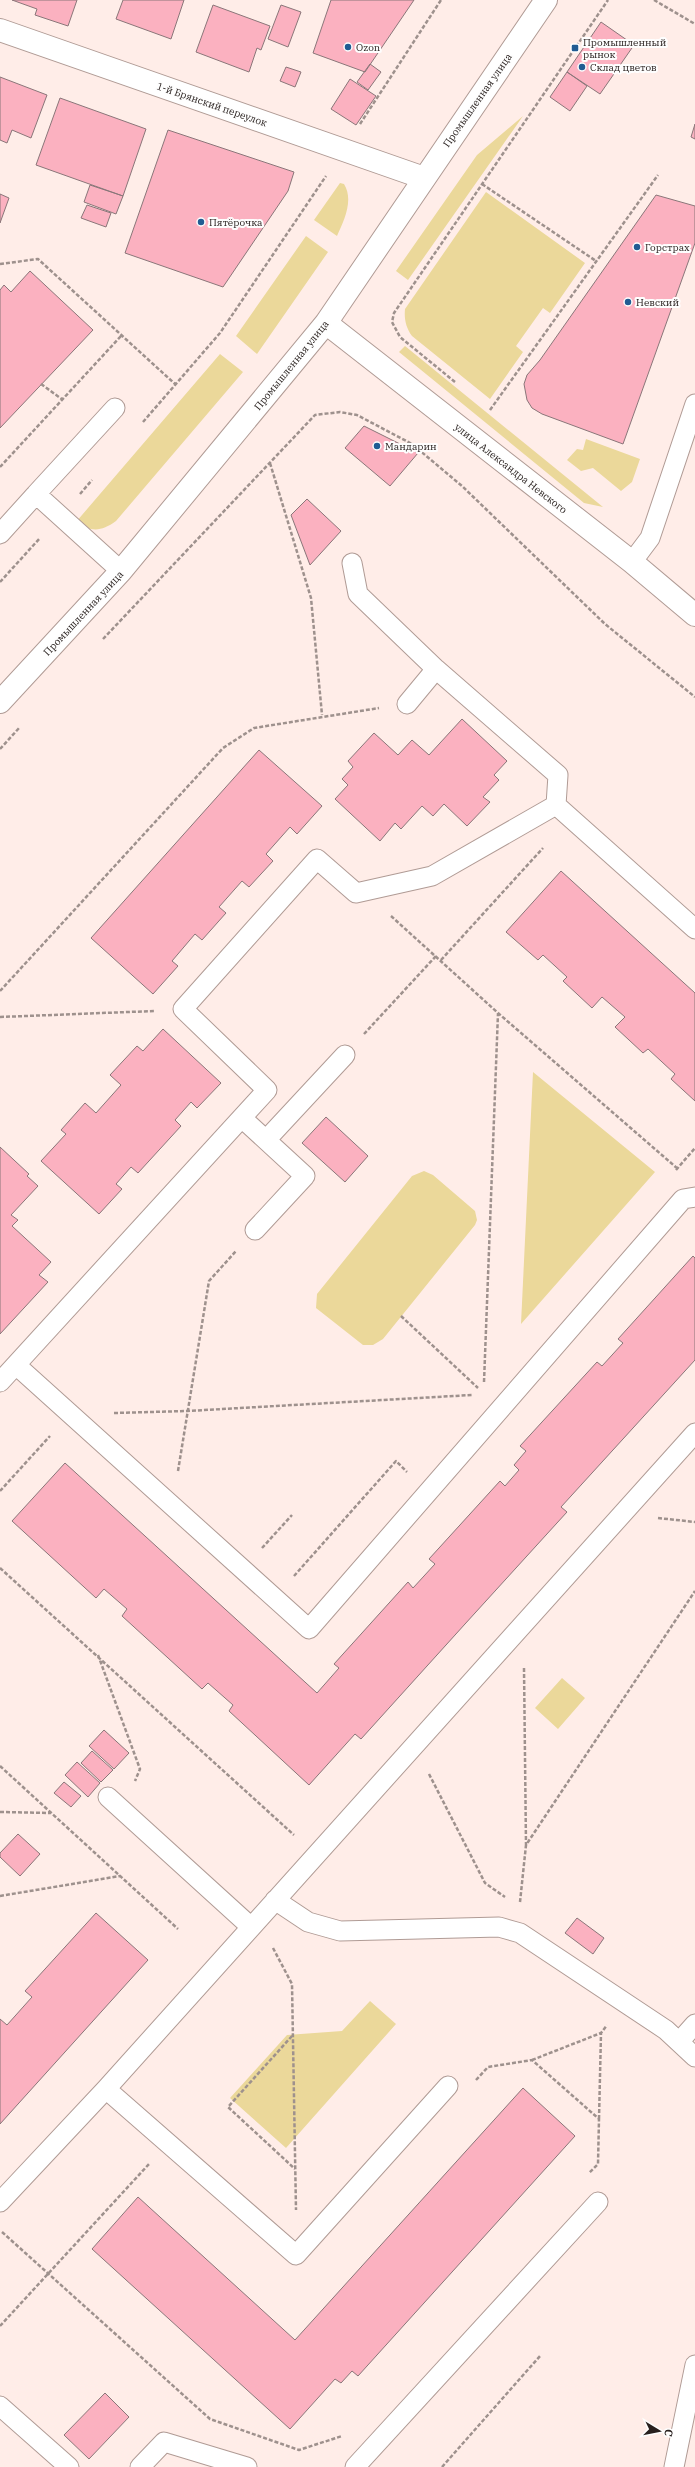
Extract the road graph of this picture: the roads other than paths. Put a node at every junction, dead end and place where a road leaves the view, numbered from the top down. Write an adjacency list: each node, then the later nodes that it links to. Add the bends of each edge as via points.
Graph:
1 (546, 0): 3 (street, Промышленная улица)
2 (0, 30): 3 (street, 1-й Брянский переулок)
3 (424, 178): 4 (street, Промышленная улица)
4 (326, 323): 9 (street, улица Александра Невского); 11 (street, Промышленная улица)
5 (695, 404): 9 (lane, via 650,538)
6 (115, 408): 7 (lane)
7 (36, 494): 8 (lane); 11 (lane)
8 (0, 534)
9 (632, 562): 12 (street, улица Александра Невского)
10 (352, 563): 13 (lane, via 358,594)
11 (122, 571): 14 (street, Промышленная улица)
12 (695, 615)
13 (436, 669): 15 (lane); 16 (lane, via 558,775)
14 (0, 702)
15 (407, 704)
16 (556, 805): 17 (lane); 19 (lane, via 432,876 356,893 317,859 182,1010 267,1090)
17 (695, 929)
18 (345, 1055): 20 (lane)
19 (242, 1118): 20 (lane); 23 (lane)
20 (266, 1140): 22 (lane, via 305,1176)
21 (695, 1197): 23 (lane, via 683,1199 309,1629)
22 (256, 1230)
23 (16, 1365): 24 (lane)
24 (0, 1382)
25 (695, 1433): 27 (lane)
26 (113, 1802): 28 (lane)
27 (275, 1900): 28 (lane); 30 (lane, via 308,1922 340,1930 499,1927 520,1933 666,2030)
28 (254, 1923): 33 (lane)
29 (695, 2024): 30 (lane)
30 (679, 2042): 31 (lane)
31 (695, 2057)
32 (448, 2086): 33 (lane, via 296,2255)
33 (106, 2089): 34 (lane)
34 (0, 2202)
35 (598, 2202): 41 (lane)
36 (695, 2365): 42 (lane)
37 (0, 2406): 38 (lane)
38 (68, 2467)
39 (140, 2467): 40 (lane, via 164,2442)
40 (247, 2467)
41 (354, 2467)
42 (674, 2467)

